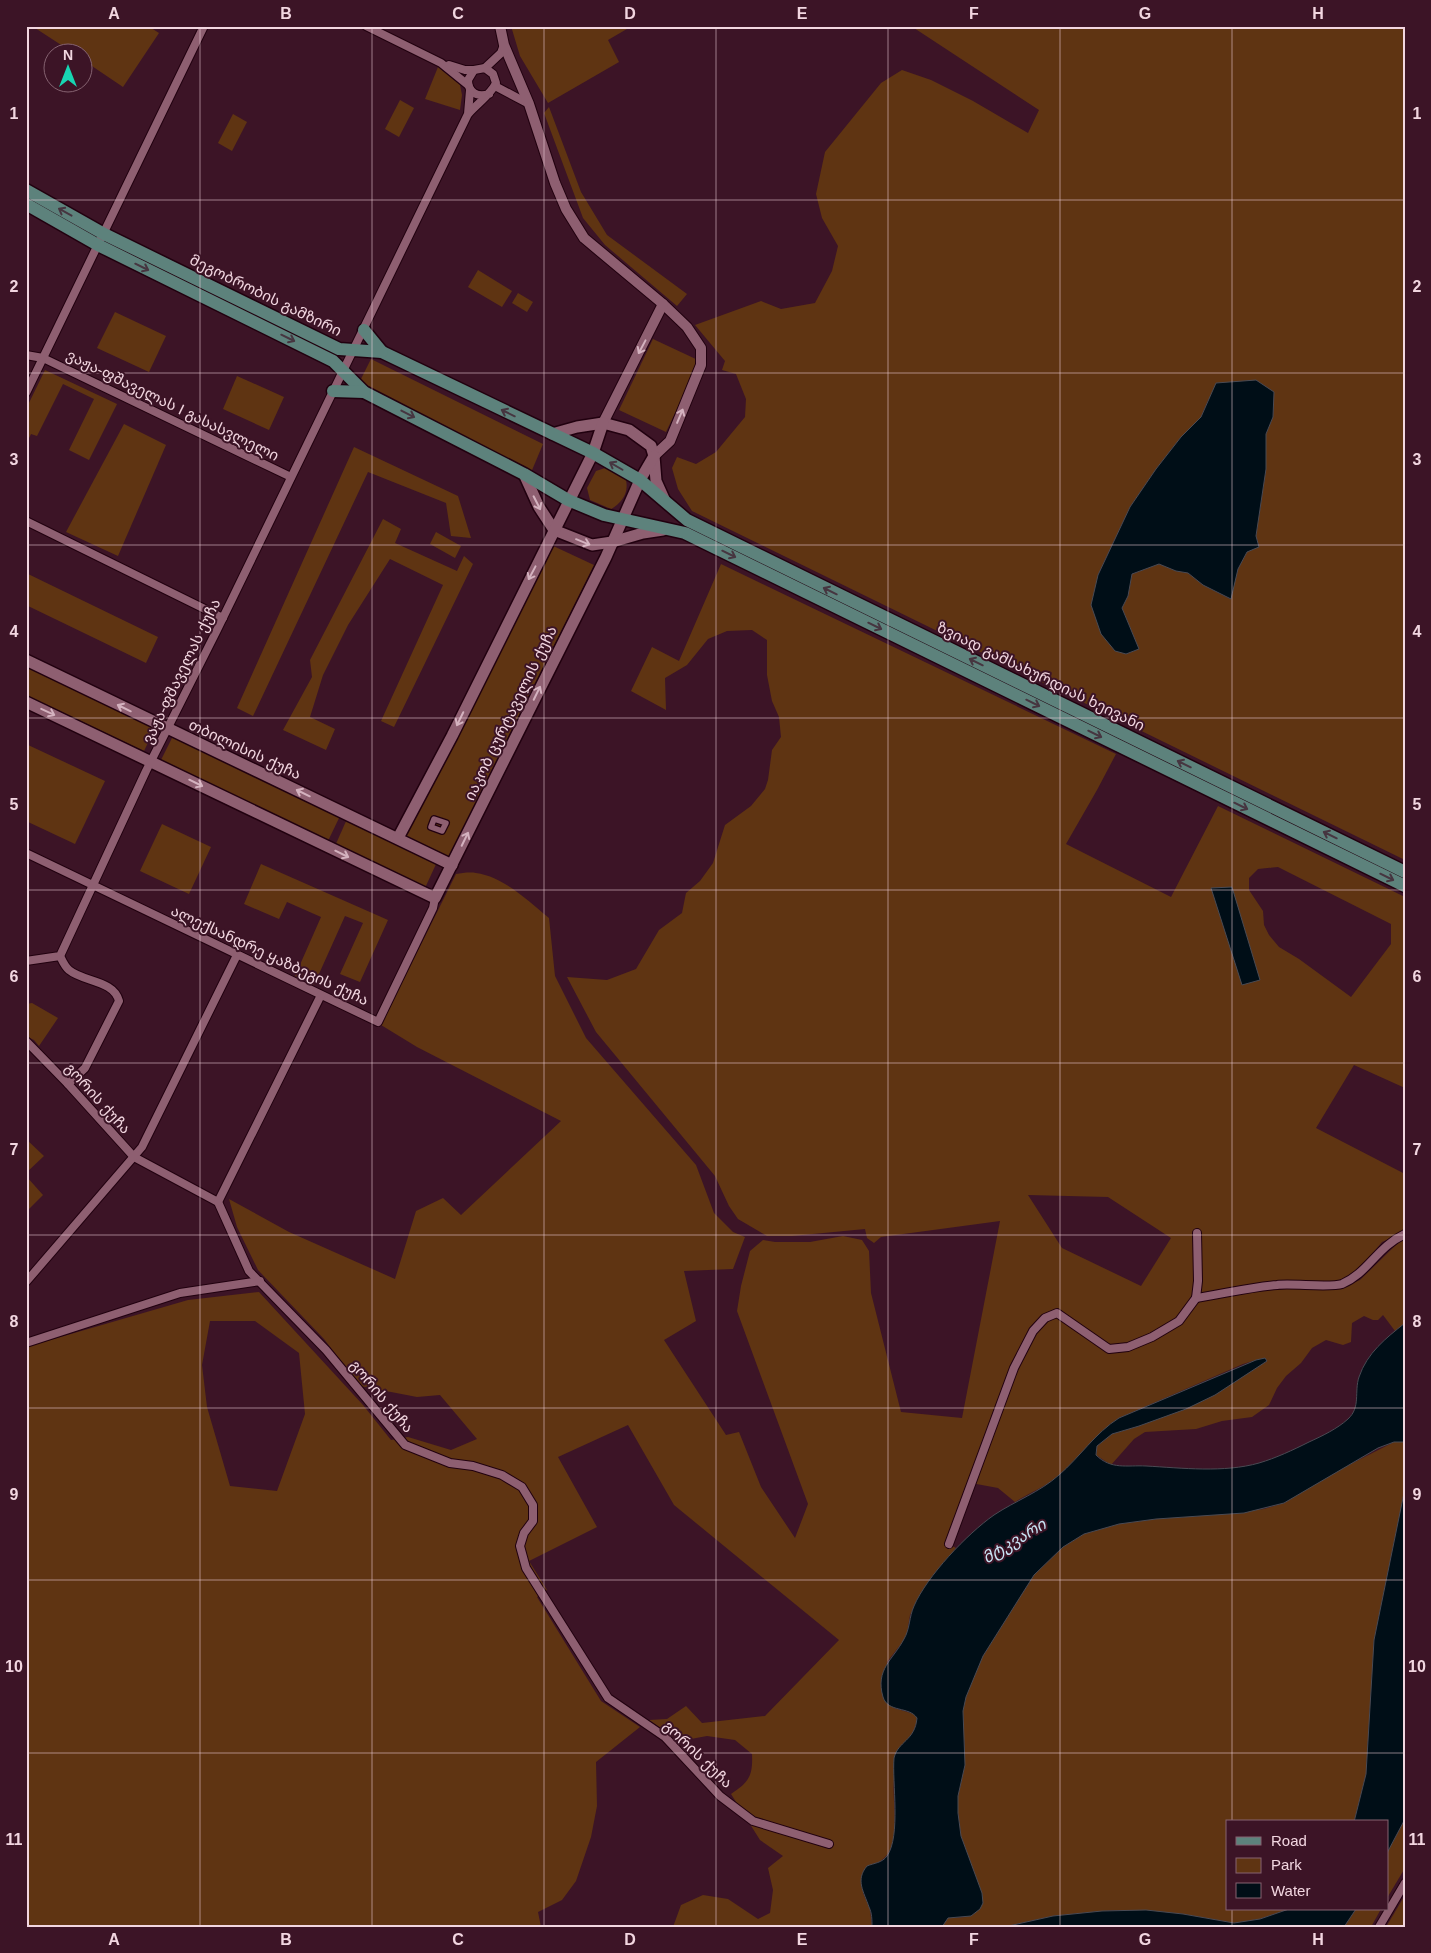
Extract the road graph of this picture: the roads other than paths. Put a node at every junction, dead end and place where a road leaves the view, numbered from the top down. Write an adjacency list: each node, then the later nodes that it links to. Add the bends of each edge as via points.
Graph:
1 (204, 26): 15 (street)
2 (366, 26): 5 (street)
3 (500, 26): 4 (street)
4 (504, 45): 6 (street); 11 (street)
5 (441, 63): 7 (street); 9 (street)
6 (485, 68): 7 (street); 8 (street, via 493,74)
7 (474, 70): 9 (street, via 470,75)
8 (495, 86): 10 (street); 11 (street)
9 (469, 88): 10 (street, via 481,96); 12 (street)
10 (488, 94): 12 (street)
11 (529, 104): 16 (street, via 555,184 584,238)
12 (468, 114): 17 (street, ვაჟა-ფშაველას ქუჩა)
13 (26, 190): 15 (main road, მეგობრობის გამზირი, one-way to 13)
14 (26, 204): 15 (main road, მეგობრობის გამზირი)
15 (101, 240): 18 (main road, მეგობრობის გამზირი, via 339,349); 21 (street); 22 (main road, მეგობრობის გამზირი, one-way to 22, via 333,360)
16 (663, 304): 26 (street, one-way to 26); 29 (street, one-way to 16, via 670,441 702,365 701,348 688,327)
17 (364, 330): 18 (street, ვაჟა-ფშაველას ქუჩა); 19 (main road)
18 (354, 350): 19 (main road, მეგობრობის გამზირი); 22 (street, ვაჟა-ფშაველას ქუჩა)
19 (382, 352): 27 (main road, მეგობრობის გამზირი, one-way to 19)
20 (26, 355): 21 (street, ვაჟა-ფშაველას I გასასვლელი)
21 (43, 358): 24 (street); 31 (street, ვაჟა-ფშაველას I გასასვლელი)
22 (344, 370): 23 (street, ვაჟა-ფშაველას ქუჩა); 25 (main road, მეგობრობის გამზირი)
23 (333, 391): 25 (main road); 31 (street, ვაჟა-ფშაველას ქუჩა)
24 (26, 392)
25 (364, 392): 30 (main road, მეგობრობის გამზირი, one-way to 30)
26 (603, 423): 27 (main road); 28 (main road); 29 (main road, via 641,437 651,446)
27 (552, 434): 28 (main road, მეგობრობის გამზირი)
28 (593, 453): 32 (main road, ზვიად გამსახურდიას ხეივანი, one-way to 28); 33 (main road)
29 (654, 456): 32 (main road, იაკობ ცურტაველის ქუჩა); 34 (main road, via 656,480)
30 (524, 474): 33 (main road, მეგობრობის გამზირი); 38 (main road, one-way to 38)
31 (291, 477): 40 (street, ვაჟა-ფშაველას ქუჩა)
32 (640, 480): 34 (main road, ზვიად გამსახურდიას ხეივანი); 35 (main road, იაკობ ცურტაველის ქუჩა)
33 (568, 500): 35 (main road, ზვიად გამსახურდიას ხეივანი, via 587,510); 38 (main road)
34 (667, 504): 42 (main road, ზვიად გამსახურდიას ხეივანი, one-way to 34, via 687,520)
35 (622, 519): 37 (main road, ზვიად გამსახურდიას ხეივანი); 39 (main road, იაკობ ცურტაველის ქუჩა)
36 (26, 521): 40 (street)
37 (670, 529): 39 (main road); 42 (main road, ზვიად გამსახურდიას ხეივანი, one-way to 42, via 685,533)
38 (554, 530): 39 (main road, one-way to 39, via 592,545); 47 (main road, one-way to 47)
39 (612, 542): 49 (main road, იაკობ ცურტაველის ქუჩა, one-way to 39)
40 (223, 618): 45 (street, ვაჟა-ფშაველას ქუჩა)
41 (26, 660): 45 (main road, თბილისის ქუჩა, one-way to 41)
42 (1017, 689): 44 (main road, ზვიად გამსახურდიას ხეივანი)
43 (26, 702): 46 (main road, one-way to 46)
44 (1054, 707): 50 (main road, ზვიად გამსახურდიას ხეივანი, one-way to 44); 52 (main road, ზვიად გამსახურდიას ხეივანი, one-way to 52)
45 (168, 729): 46 (street, ვაჟა-ფშაველას ქუჩა); 47 (main road, თბილისის ქუჩა, one-way to 45)
46 (152, 761): 51 (street, ვაჟა-ფშაველას ქუჩა); 53 (main road, one-way to 53)
47 (398, 838): 49 (main road, თბილისის ქუჩა)
48 (26, 854): 51 (street, ალექსანდრე ყაზბეგის ქუჩა)
49 (452, 865): 53 (main road, იაკობ ცურტაველის ქუჩა)
50 (1405, 872)
51 (91, 886): 54 (street, ალექსანდრე ყაზბეგის ქუჩა); 55 (street, ვაჟა-ფშაველას ქუჩა)
52 (1405, 886)
53 (435, 898): 57 (street, ალექსანდრე ყაზბეგის ქუჩა, via 378,1022)
54 (237, 955): 57 (street, ალექსანდრე ყაზბეგის ქუჩა); 60 (street, via 142,1148)
55 (60, 956): 56 (street); 59 (street, via 68,970 110,988 118,994 119,1001 85,1068)
56 (26, 961)
57 (321, 995): 61 (street)
58 (26, 1042): 59 (street, გორის ქუჩა)
59 (68, 1084): 60 (street, გორის ქუჩა)
60 (134, 1158): 61 (street, გორის ქუჩა); 65 (street)
61 (218, 1202): 64 (street, გორის ქუჩა, via 249,1271)
62 (1197, 1233): 66 (street)
63 (1405, 1234): 66 (street, via 1378,1252 1358,1276 1340,1285 1276,1285)
64 (260, 1281): 67 (street, via 180,1293); 69 (street, გორის ქუჩა, via 326,1350 405,1445 450,1463 502,1475 522,1487 533,1504 533,1521 520,1546 526,1568 608,1698 666,1737 720,1796 753,1821)
65 (26, 1282)
66 (1196, 1298): 68 (street, via 1179,1321 1128,1347 1109,1349 1058,1313 1045,1318 1033,1331 1014,1368)
67 (26, 1343)
68 (949, 1544)
69 (829, 1844)
70 (1405, 1883): 71 (street)
71 (1379, 1927)

